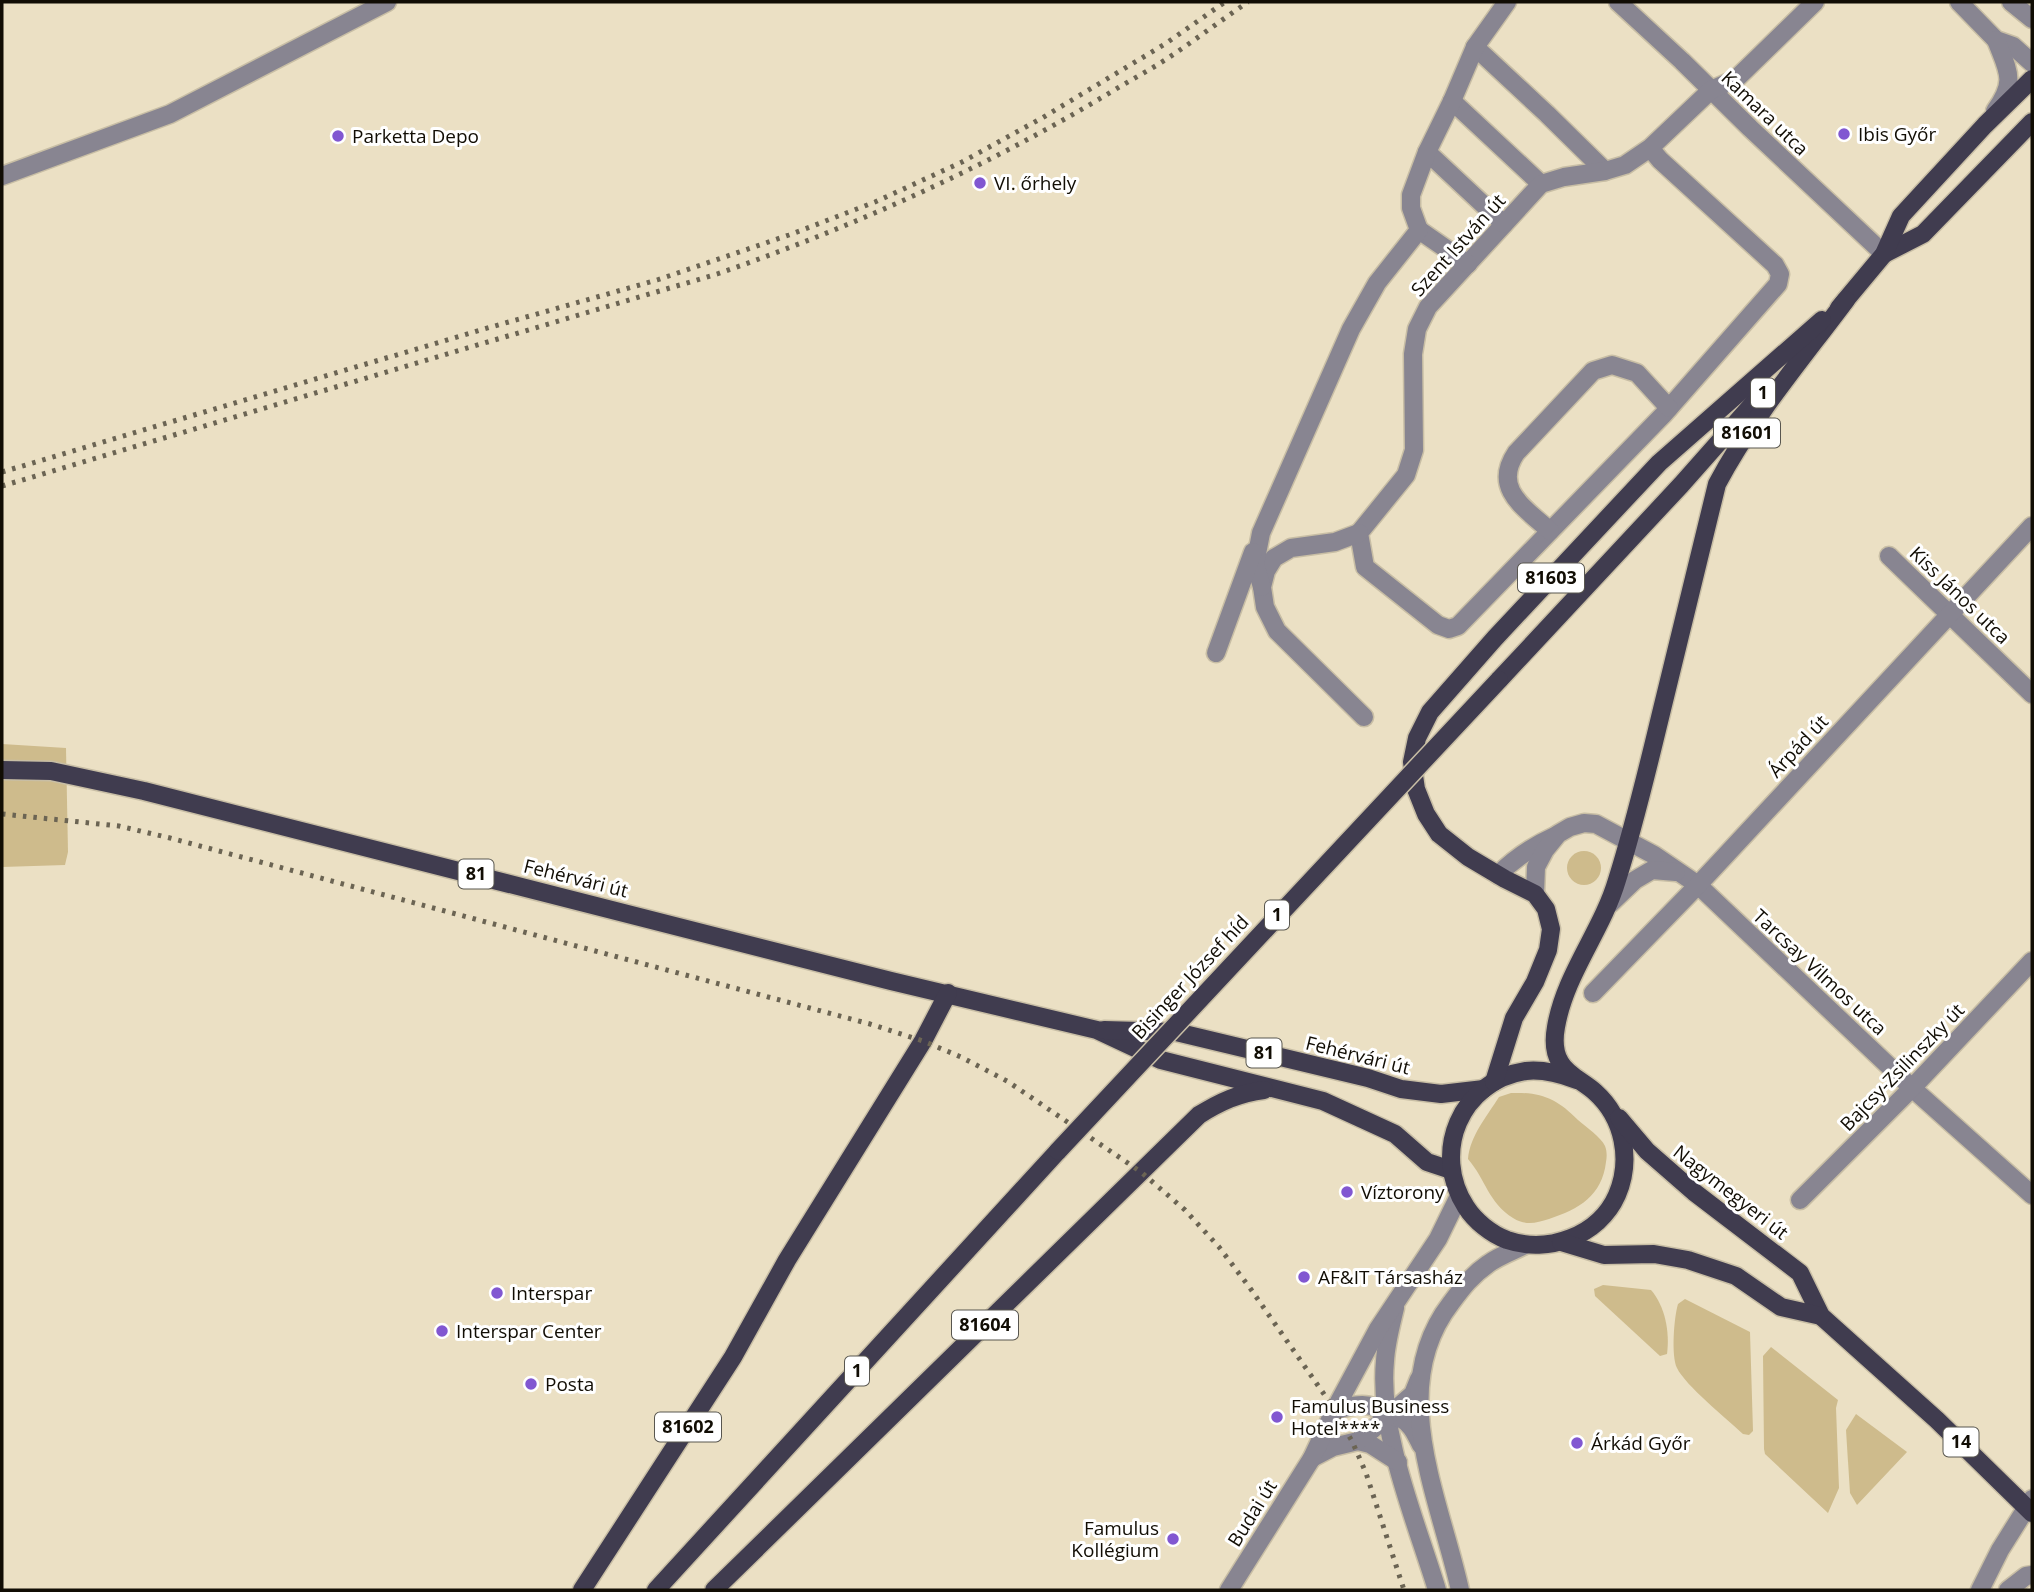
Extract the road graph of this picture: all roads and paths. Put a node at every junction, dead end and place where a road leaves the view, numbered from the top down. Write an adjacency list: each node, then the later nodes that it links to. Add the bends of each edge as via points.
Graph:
1 (387, 2): 19 (street, via 170,114)
2 (1507, 2): 9 (street)
3 (1618, 2): 12 (street, Kamara utca)
4 (1815, 2): 12 (street, via 1736,79)
5 (1959, 2): 8 (street)
6 (2011, 2): 7 (street)
7 (2032, 19)
8 (1996, 40): 10 (street, via 2013,46); 15 (street, via 2009,84)
9 (1475, 47): 13 (street); 18 (street)
10 (2032, 63)
11 (2032, 79): 15 (main road, 1)
12 (1711, 90): 16 (street); 23 (street, Kamara utca)
13 (1452, 101): 17 (street); 20 (street)
14 (2032, 122): 23 (main road, 1, via 1923,234)
15 (1985, 125): 23 (main road, 1, via 1901,216)
16 (1650, 148): 18 (street, via 1625,165); 26 (street, via 1780,274 1778,284)
17 (1427, 152): 21 (street); 22 (street, via 1411,195)
18 (1605, 171): 20 (street)
19 (2, 176)
20 (1541, 184): 21 (street, Szent István út)
21 (1504, 224): 24 (street, Szent István út)
22 (1419, 230): 24 (street); 29 (street, via 1377,283 1351,329)
23 (1884, 254): 25 (main road, 1)
24 (1468, 264): 30 (street, Szent István út, via 1428,307 1417,329 1413,450 1406,475)
25 (1846, 300): 39 (main road, 81601, via 1740,444 1717,484); 41 (main road, 81603, via 1659,463 1430,712 1412,762 1426,814 1439,834); 72 (main road, Bisinger József híd / 1, bridge, via 1681,485 1058,1151)
26 (1669, 408): 28 (street); 28 (street, via 1637,373 1612,365 1593,371 1509,463 1506,480 1515,499)
27 (2032, 526): 33 (street, Árpád út)
28 (1550, 531): 30 (street, via 1458,626 1449,629 1365,567)
29 (1261, 533): 32 (street, via 1255,564); 34 (street)
30 (1359, 533): 32 (street, via 1292,548 1274,558)
31 (1889, 556): 33 (street, Kiss János utca)
32 (1262, 587): 36 (street, via 1265,607 1277,631)
33 (1949, 614): 35 (street, Kiss János utca); 42 (street, Árpád út)
34 (1216, 653)
35 (2032, 694)
36 (1364, 717)
37 (2, 770): 46 (main road, Fehérvári út / 81, via 51,771 145,791)
38 (1558, 834): 39 (street, Tarcsay Vilmos utca, via 1584,823 1596,824); 41 (street, Tarcsay Vilmos utca, via 1533,846); 43 (street, via 1536,867)
39 (1629, 841): 40 (street, Tarcsay Vilmos utca); 44 (main road, 81601)
40 (1680, 872): 42 (street, Tarcsay Vilmos utca); 44 (street, via 1652,870 1634,880)
41 (1498, 875): 43 (main road, 81603)
42 (1698, 885): 47 (street, Árpád út); 51 (street, Tarcsay Vilmos utca)
43 (1535, 894): 50 (main road, via 1546,909 1551,929 1548,950 1514,1017)
44 (1610, 904): 49 (main road, 81601, via 1566,991 1557,1023 1554,1040 1560,1062)
45 (2032, 961): 51 (street, Bajcsy-Zsilinszky út)
46 (948, 993): 48 (main road, Fehérvári út / 81); 71 (main road, 81602, via 733,1357)
47 (1593, 993)
48 (1097, 1030): 50 (main road, Fehérvári út / 81, via 1177,1032 1401,1089 1441,1094); 52 (main road, Fehérvári út / 81, via 1161,1060)
49 (1577, 1080): 50 (main road, 14, via 1527,1071); 53 (main road, 14)
50 (1489, 1086): 54 (main road, 14, via 1460,1116)
51 (1912, 1088): 55 (street, Tarcsay Vilmos utca); 57 (street, Bajcsy-Zsilinszky út)
52 (1273, 1089): 54 (main road, Fehérvári út / 81, via 1350,1112 1395,1133 1427,1161); 73 (main road, 81604, via 1226,1100 1199,1115)
53 (1607, 1105): 58 (main road, 14, via 1625,1149 1624,1174 1602,1217); 61 (main road, Nagymegyeri út / 14, via 1647,1151 1694,1192 1800,1273)
54 (1451, 1170): 56 (main road, 14)
55 (2032, 1195)
56 (1459, 1196): 59 (main road, 14, via 1486,1229); 60 (street, Budai út, via 1444,1230)
57 (1800, 1200)
58 (1561, 1242): 59 (main road, 14); 61 (main road, Nagymegyeri út / 14, via 1604,1255 1654,1254 1688,1260 1736,1276 1782,1307)
59 (1525, 1245): 62 (street, via 1489,1263 1463,1286 1428,1343)
60 (1395, 1304): 63 (street, Budai út); 64 (street, Budai út, via 1385,1361)
61 (1821, 1316): 69 (main road, Nagymegyeri út / 14)
62 (1421, 1376): 64 (street, via 1413,1394); 66 (street)
63 (1334, 1411): 64 (street, via 1369,1405); 67 (street, Budai út)
64 (1388, 1416): 65 (street); 66 (street, via 1412,1428); 68 (street, Budai út)
65 (1358, 1441): 67 (street); 68 (street)
66 (1424, 1453): 76 (street)
67 (1312, 1458): 74 (street, Budai út)
68 (1398, 1462): 75 (street, Budai út)
69 (2030, 1507): 77 (street)
70 (2032, 1575): 78 (street)
71 (582, 1590)
72 (656, 1590)
73 (714, 1590)
74 (1229, 1590)
75 (1437, 1590)
76 (1460, 1590)
77 (1980, 1590)
78 (2008, 1590)

